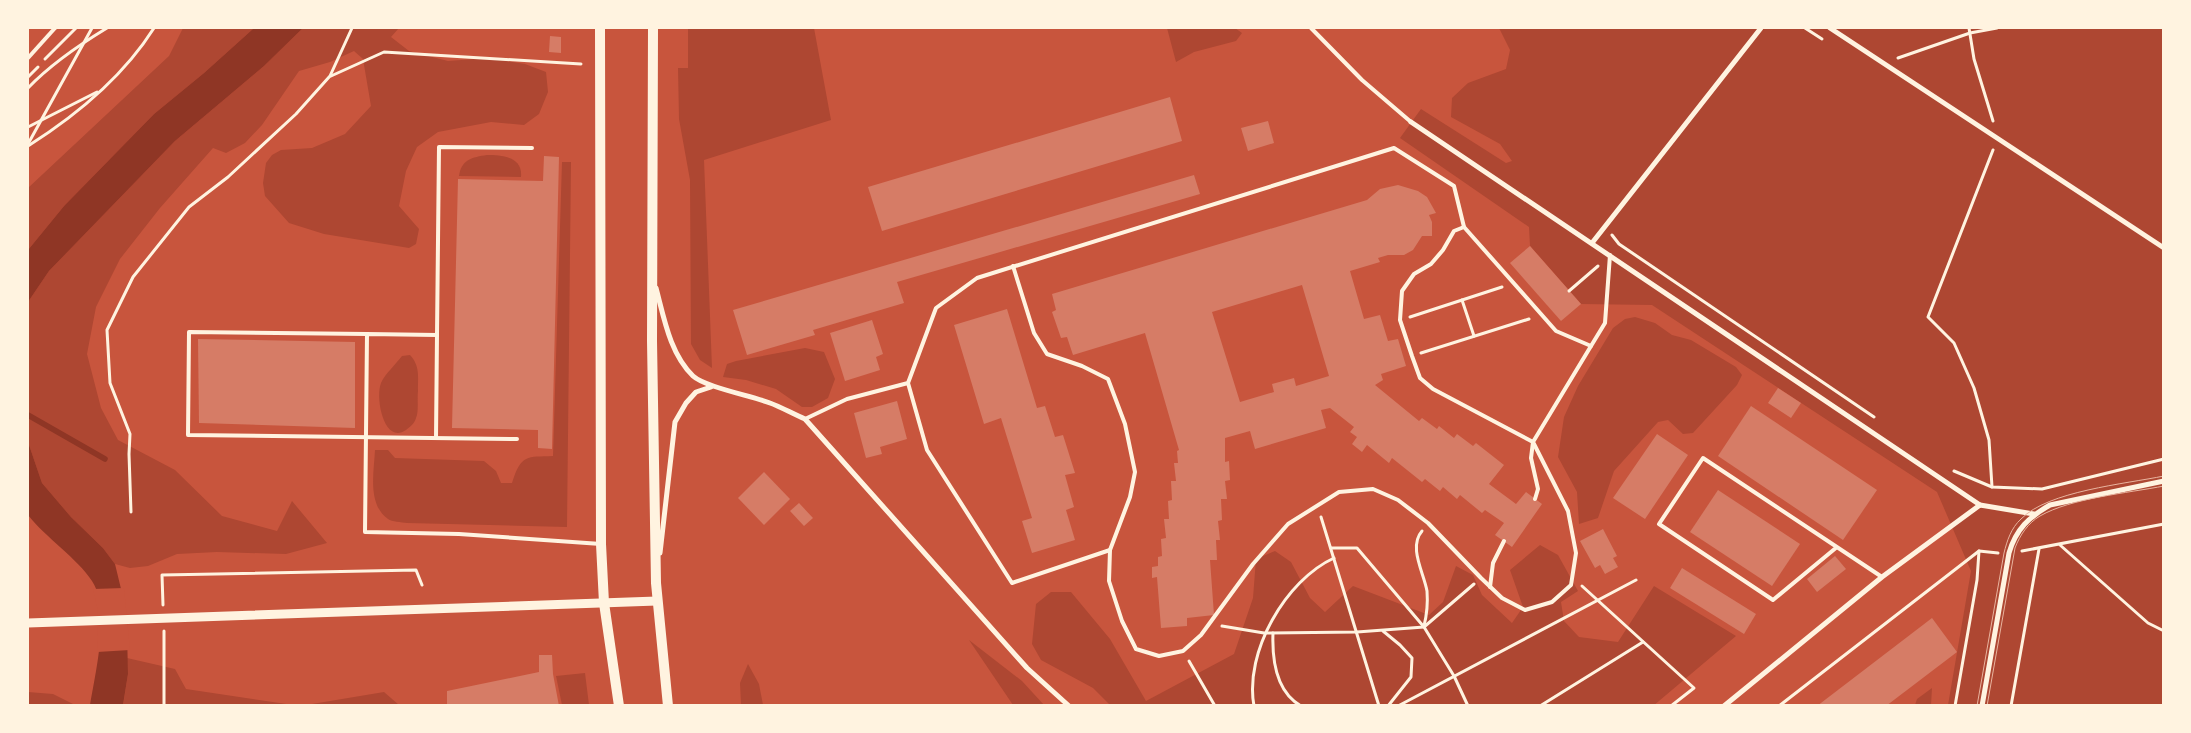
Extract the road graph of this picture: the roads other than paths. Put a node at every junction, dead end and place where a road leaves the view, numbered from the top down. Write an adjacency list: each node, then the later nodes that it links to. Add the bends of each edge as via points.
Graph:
1 (54, 28): 7 (lane)
2 (600, 28): 31 (main road)
3 (653, 28): 15 (main road)
4 (1311, 28): 8 (lane, via 1362,80)
5 (1761, 28): 11 (street)
6 (1830, 28): 12 (street)
7 (28, 58)
8 (1411, 122): 11 (street)
9 (532, 148): 17 (lane, via 439,147)
10 (1464, 227): 14 (lane, via 1454,186 1394,148); 18 (lane, via 1556,331); 25 (lane, via 1454,231 1431,264 1414,274 1402,291 1400,320 1420,378 1433,389)
11 (1592, 243): 13 (street)
12 (2164, 248)
13 (1610, 255): 18 (lane, via 1605,323); 28 (street)
14 (1013, 266): 19 (lane, via 977,278 936,308); 33 (lane, via 1034,333 1047,354 1108,379 1126,424 1135,472 1130,497)
15 (653, 279): 20 (street, via 670,339 679,358 693,376 705,384); 35 (main road)
16 (367, 334): 17 (lane); 22 (lane); 22 (lane, via 189,332 188,369 188,435)
17 (437, 335): 23 (lane)
18 (1591, 346): 25 (lane)
19 (908, 383): 21 (lane, via 847,399); 33 (lane, via 927,450 1012,584)
20 (719, 386): 21 (street); 35 (street, via 696,392 675,422)
21 (805, 419): 42 (street, via 1027,668)
22 (366, 437): 23 (lane); 31 (lane, via 365,532 459,534)
23 (436, 438): 24 (lane)
24 (517, 439)
25 (1533, 442): 27 (lane, via 1531,458 1538,489); 36 (lane, via 1568,511 1576,553 1571,585 1552,602 1525,610 1502,598)
26 (2164, 481): 29 (street, via 2050,505)
27 (1535, 499)
28 (1980, 506): 29 (street); 34 (street)
29 (2034, 514): 44 (street, via 2016,534 2009,553)
30 (1504, 541): 36 (lane, via 1493,563)
31 (601, 544): 38 (main road)
32 (1837, 547): 32 (lane, via 1703,458 1659,524 1773,600); 34 (lane)
33 (1110, 550): 36 (lane, via 1109,581 1122,620 1136,649 1159,656 1183,651 1201,635 1253,564 1288,524 1339,492 1373,489 1398,500 1428,523)
34 (1882, 577): 43 (street)
35 (656, 583): 37 (main road)
36 (1490, 587)
37 (657, 601): 38 (street); 41 (main road)
38 (604, 603): 39 (street); 40 (main road)
39 (28, 623)
40 (619, 706)
41 (668, 706)
42 (1069, 706)
43 (1724, 706)
44 (1982, 706)

